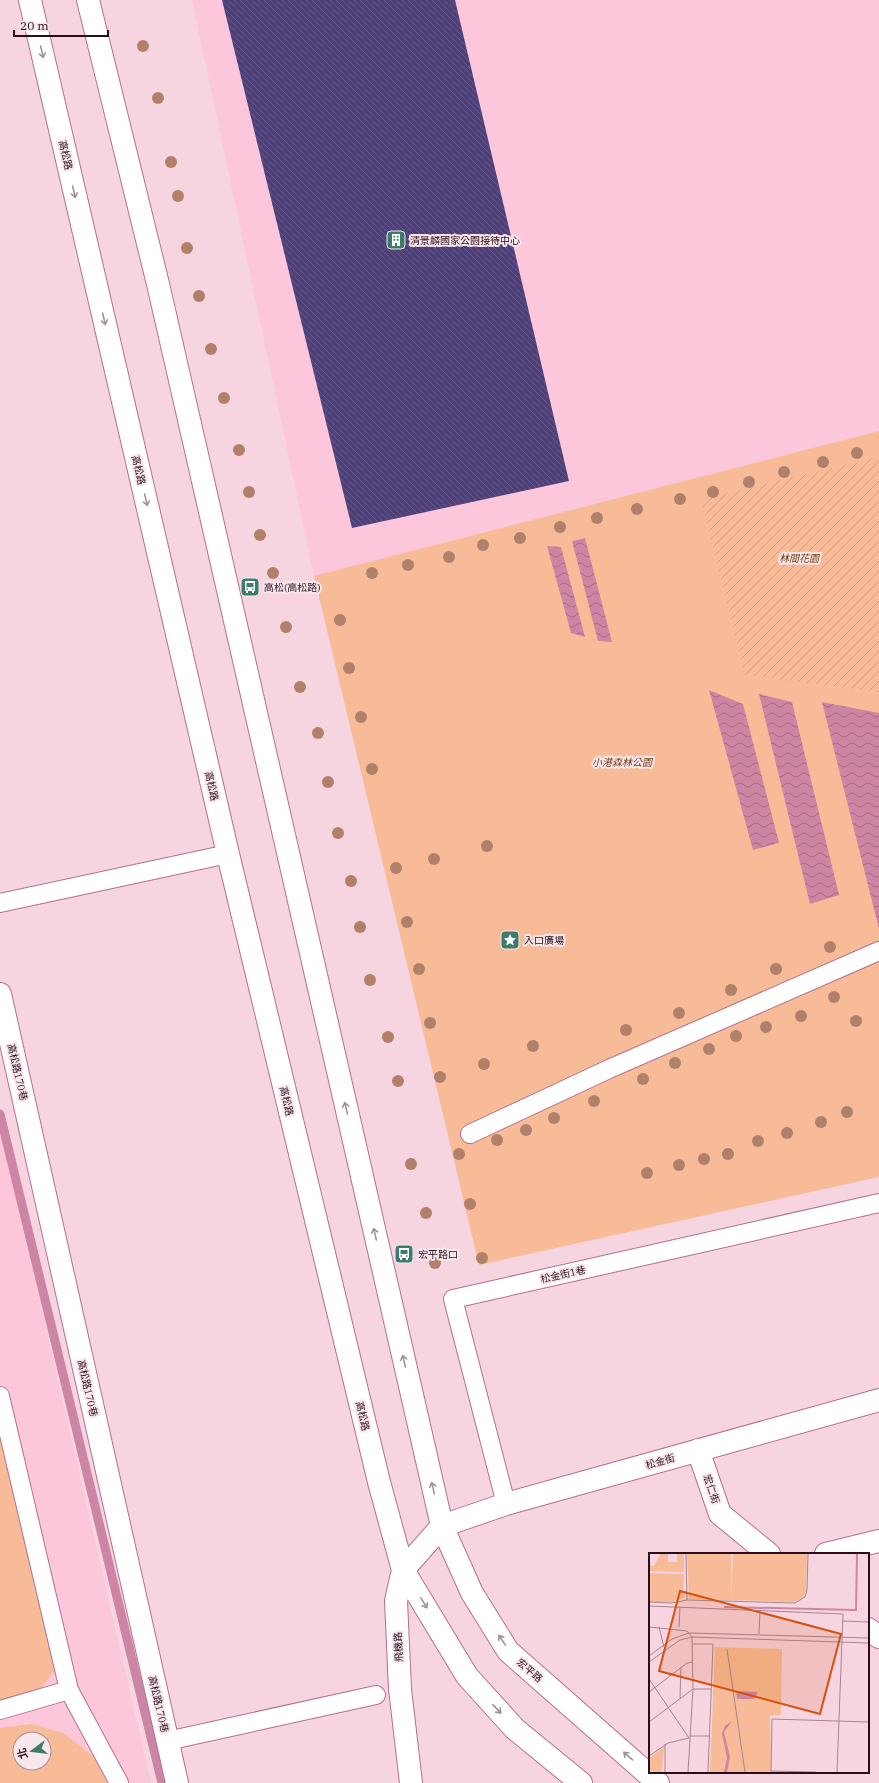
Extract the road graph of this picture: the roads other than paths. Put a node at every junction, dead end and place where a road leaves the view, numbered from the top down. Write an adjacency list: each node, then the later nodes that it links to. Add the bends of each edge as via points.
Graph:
1 (30, 0): 3 (street, 高松路, one-way to 3)
2 (88, 0): 13 (street, one-way to 2, via 163,307)
3 (228, 854): 4 (lane); 17 (street, 高松路, via 379,1482)
4 (0, 903)
5 (879, 951): 7 (lane, via 608,1069)
6 (0, 994): 23 (street, 高松路170巷)
7 (470, 1134)
8 (879, 1203): 12 (lane, 松金街1巷, via 453,1299)
9 (0, 1396): 20 (lane)
10 (879, 1400): 11 (street, 松金街)
11 (698, 1450): 12 (street, 松金街); 15 (street, 宏仁街, via 720,1514)
12 (506, 1504): 13 (street, 松金街)
13 (442, 1526): 17 (street, 飛機路); 28 (street, 宏平路, one-way to 13, via 508,1651 472,1593)
14 (879, 1541): 16 (street)
15 (769, 1553)
16 (830, 1553)
17 (403, 1570): 26 (street, 飛機路, via 396,1602 400,1689); 27 (street, one-way to 27, via 467,1676 515,1729)
18 (869, 1630): 19 (street)
19 (879, 1637)
20 (69, 1690): 22 (lane); 24 (lane)
21 (376, 1695): 23 (lane)
22 (0, 1710)
23 (167, 1741): 25 (street, 高松路170巷)
24 (119, 1783)
25 (177, 1783)
26 (411, 1783)
27 (581, 1783)
28 (657, 1783)

